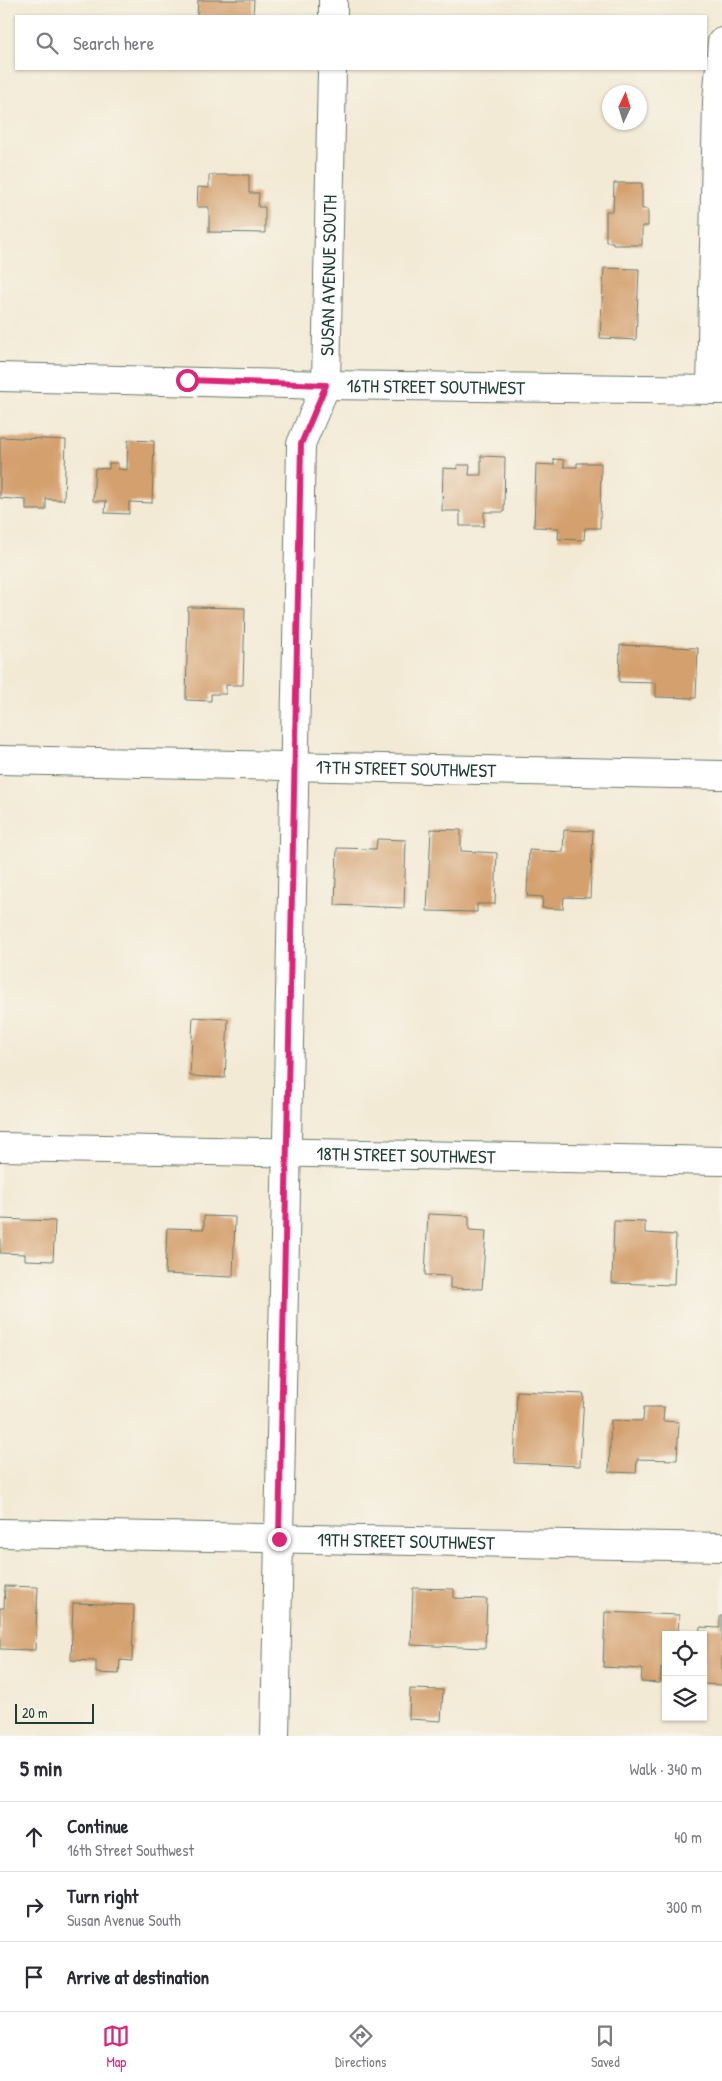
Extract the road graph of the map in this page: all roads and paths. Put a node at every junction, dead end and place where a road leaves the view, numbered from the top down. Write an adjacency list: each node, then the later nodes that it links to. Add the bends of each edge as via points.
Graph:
1 (333, 0): 2 (street)
2 (333, 15)
3 (722, 42): 7 (street, via 717,102)
4 (332, 70): 6 (street, SUSAN AVENUE SOUTH)
5 (0, 377): 6 (street, 16TH STREET SOUTHWEST)
6 (326, 385): 7 (street, 16TH STREET SOUTHWEST); 9 (street, SUSAN AVENUE SOUTH, via 301,444)
7 (717, 389)
8 (0, 760): 9 (street, 17TH STREET SOUTHWEST)
9 (295, 766): 10 (street, 17TH STREET SOUTHWEST); 12 (street, SUSAN AVENUE SOUTH)
10 (722, 775)
11 (0, 1147): 12 (street, 18TH STREET SOUTHWEST)
12 (287, 1152): 13 (street, 18TH STREET SOUTHWEST); 15 (street, SUSAN AVENUE SOUTH)
13 (722, 1161)
14 (0, 1533): 15 (street, 19TH STREET SOUTHWEST)
15 (279, 1539): 16 (street, 19TH STREET SOUTHWEST); 17 (street, SUSAN AVENUE SOUTH)
16 (722, 1547)
17 (275, 1736)

